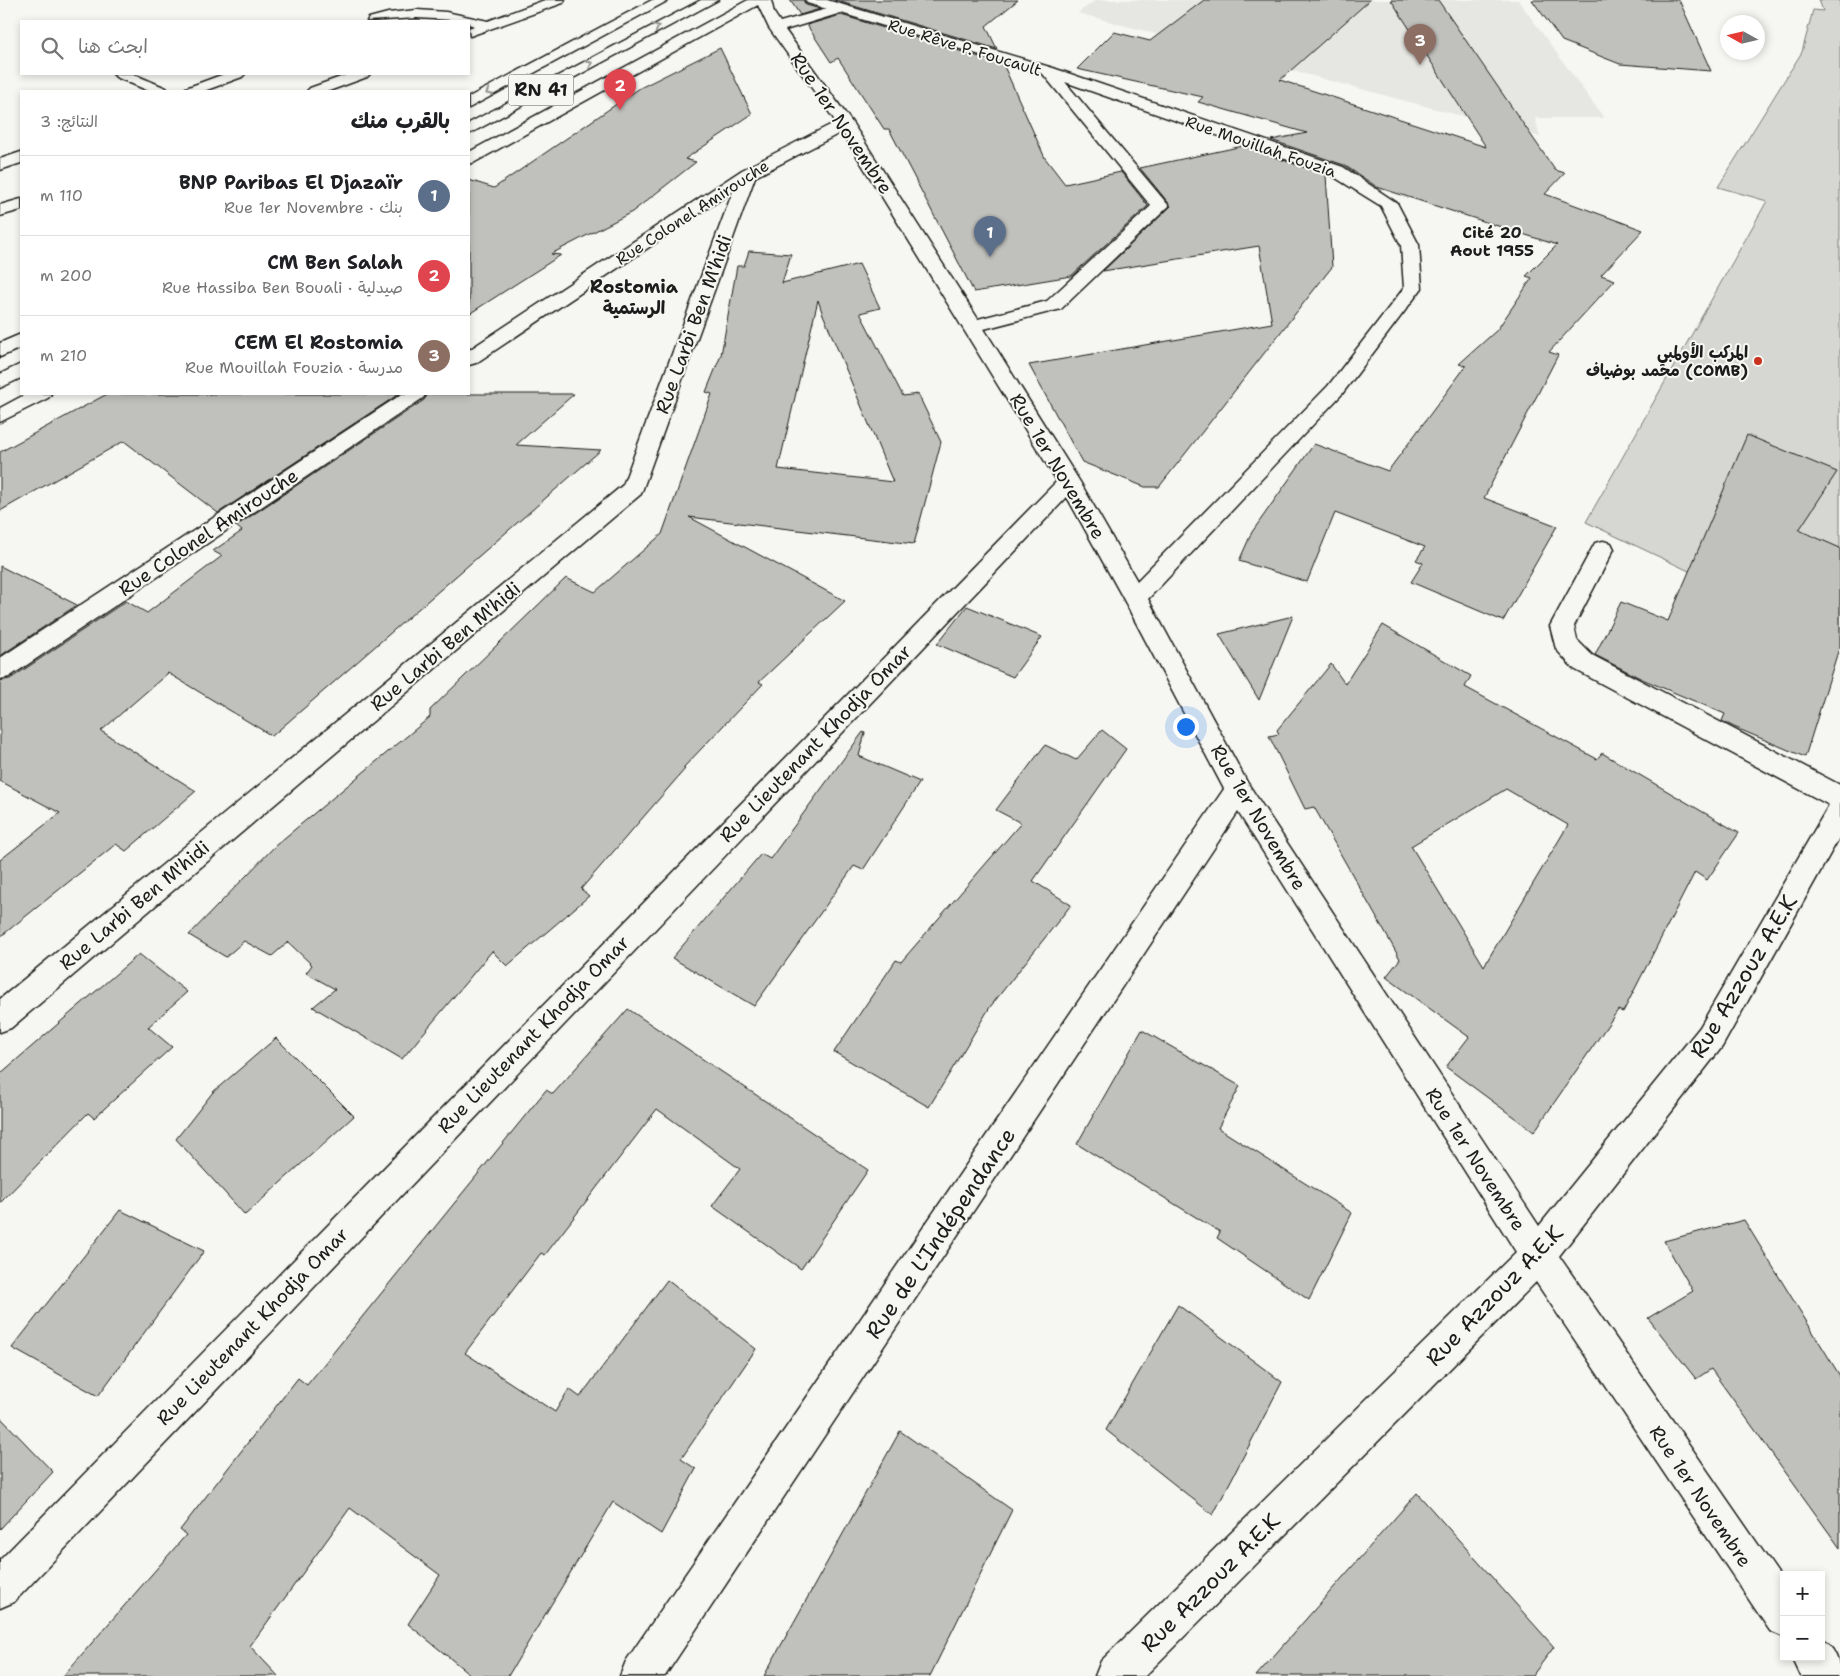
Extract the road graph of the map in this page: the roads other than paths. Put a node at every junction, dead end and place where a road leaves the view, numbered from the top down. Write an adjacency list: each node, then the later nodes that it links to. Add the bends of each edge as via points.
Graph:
1 (407, 0): 9 (main road)
2 (558, 0): 11 (main road)
3 (662, 0): 23 (main road, RN 41, one-way to 23)
4 (711, 0): 25 (main road, RN 41, one-way to 4)
5 (758, 0): 27 (main road)
6 (764, 0): 12 (main road, Rue 1er Novembre)
7 (812, 0): 8 (main road, Rue Rêve P. Foucault)
8 (841, 9): 12 (main road); 14 (main road, Rue Rêve P. Foucault)
9 (434, 14): 10 (main road); 11 (main road)
10 (379, 20)
11 (488, 25): 13 (main road)
12 (776, 28): 24 (main road, Rue 1er Novembre)
13 (470, 33)
14 (1048, 71): 32 (main road, Rue Rêve P. Foucault, via 1160,206 1054,305); 43 (main road, Rue Mouillah Fouzia, via 1337,170 1388,203 1410,245 1413,288 1335,390)
15 (122, 75): 19 (main road)
16 (151, 75): 19 (main road)
17 (234, 75): 21 (main road)
18 (359, 75): 22 (main road)
19 (137, 81): 20 (main road)
20 (159, 90)
21 (194, 90)
22 (318, 90)
23 (470, 102)
24 (845, 124): 29 (main road, Rue Colonel Amirouche); 32 (main road, Rue 1er Novembre)
25 (470, 128)
26 (20, 157): 28 (main road)
27 (470, 158)
28 (0, 165)
29 (748, 174): 35 (main road, Rue Colonel Amirouche); 48 (main road, Rue Larbi Ben M'hidi, via 633,489)
30 (20, 204): 31 (main road)
31 (0, 211)
32 (973, 326): 41 (main road, Rue 1er Novembre)
33 (20, 341): 34 (main road)
34 (0, 351)
35 (470, 357)
36 (20, 371): 37 (main road)
37 (0, 382)
38 (39, 395): 40 (main road)
39 (414, 395): 44 (main road, Rue Colonel Amirouche)
40 (0, 416)
41 (1069, 482): 43 (main road, Rue 1er Novembre); 50 (main road, Rue Lieutenant Khodja Omar)
42 (1603, 549): 46 (main road, via 1562,626 1565,643 1583,662)
43 (1135, 598): 45 (main road, Rue 1er Novembre)
44 (0, 670)
45 (1238, 790): 49 (main road, Rue 1er Novembre); 53 (main road, Rue de L'Indépendance)
46 (1840, 798)
47 (1840, 811): 49 (main road, Rue Azzouz A.E.K, via 1711,1037)
48 (0, 1018)
49 (1538, 1255): 51 (main road, Rue 1er Novembre); 54 (main road, Rue Azzouz A.E.K)
50 (0, 1588)
51 (1783, 1616)
52 (1815, 1661): 55 (main road)
53 (642, 1676)
54 (1116, 1676)
55 (1825, 1676)

